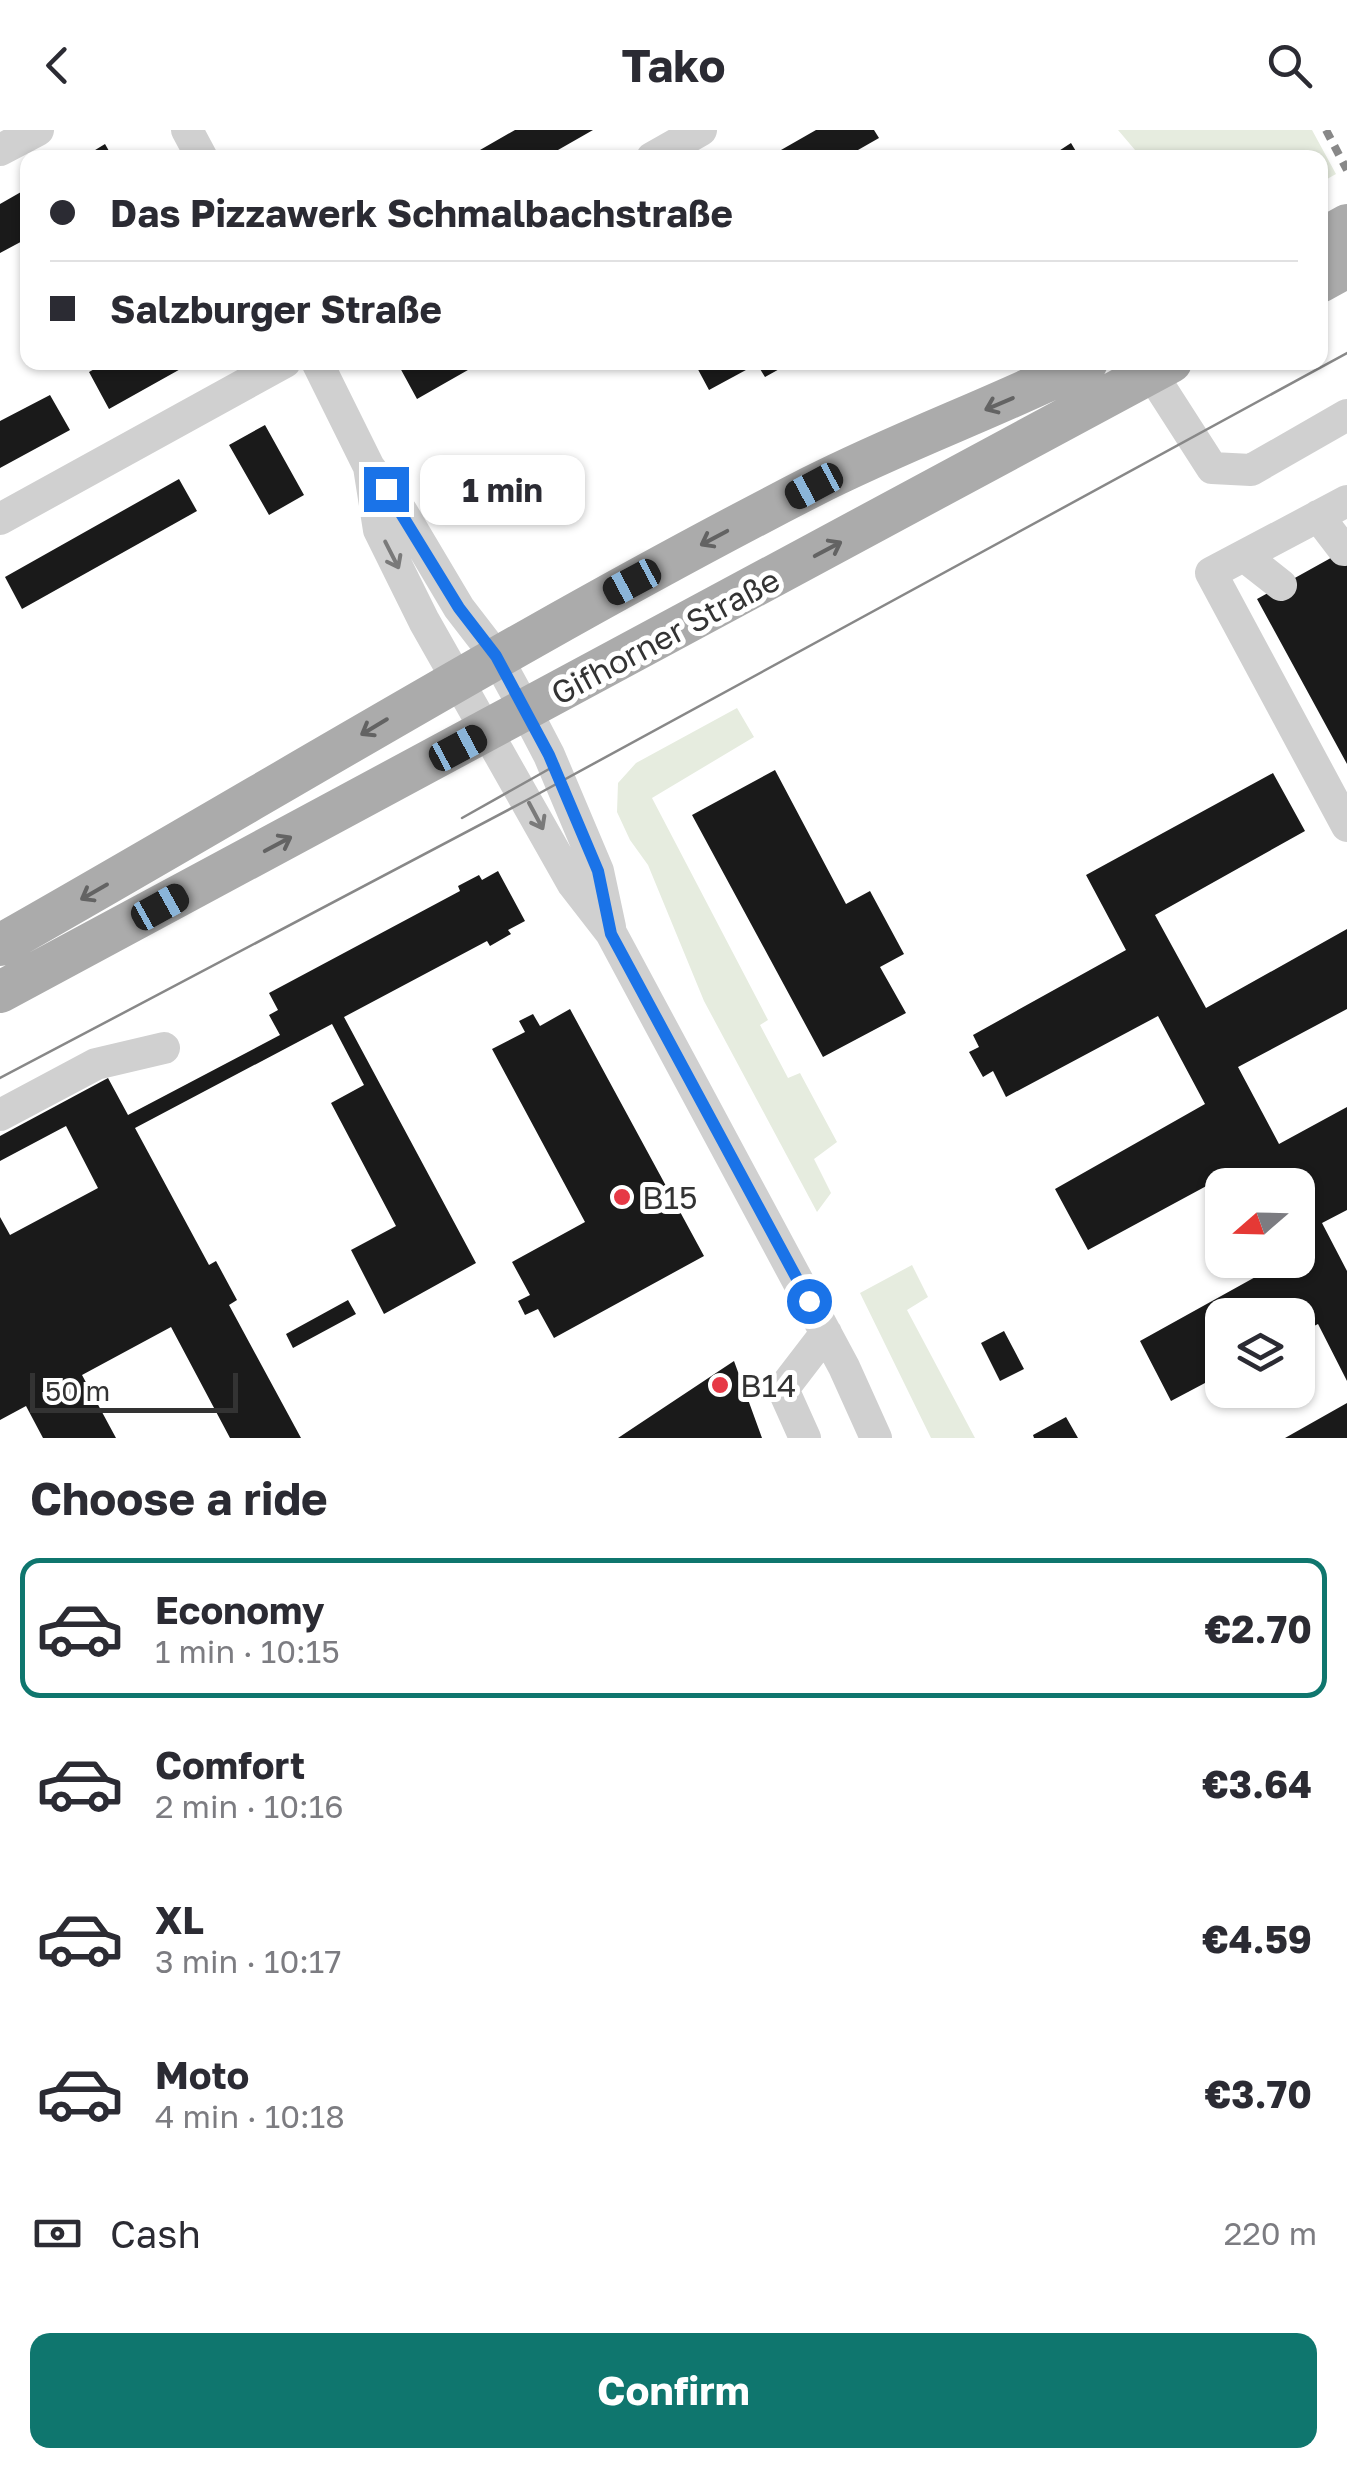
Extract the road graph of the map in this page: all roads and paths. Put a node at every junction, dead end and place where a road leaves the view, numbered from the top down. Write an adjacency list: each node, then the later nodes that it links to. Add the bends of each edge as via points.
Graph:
1 (38, 130): 3 (street)
2 (701, 130): 4 (street)
3 (0, 150)
4 (666, 150)
5 (270, 370): 13 (street)
6 (320, 370): 11 (street)
7 (1069, 370): 17 (main road, Gifhorner Straße, one-way to 17, via 814,486)
8 (1157, 370): 19 (main road, Gifhorner Straße, one-way to 8)
9 (1162, 370): 10 (street, via 1212,468 1250,470)
10 (1347, 416)
11 (369, 466): 17 (street); 18 (street, one-way to 18, via 379,530)
12 (1332, 509): 14 (street); 15 (street)
13 (0, 518)
14 (1344, 550)
15 (1244, 556): 16 (street); 21 (street, via 1211,573)
16 (1281, 585)
17 (496, 656): 18 (main road, Gifhorner Straße); 19 (street)
18 (458, 678): 20 (street); 23 (main road, Gifhorner Straße, one-way to 23)
19 (526, 710): 20 (main road, Gifhorner Straße); 22 (street, via 598,871)
20 (487, 732): 22 (street, one-way to 22, via 573,884); 24 (main road, Gifhorner Straße, one-way to 20)
21 (1347, 826)
22 (611, 934): 27 (street)
23 (0, 945)
24 (0, 992)
25 (164, 1048): 26 (street, via 96,1064)
26 (0, 1115)
27 (826, 1333): 28 (street, via 783,1389); 29 (street)
28 (805, 1438)
29 (876, 1438)

